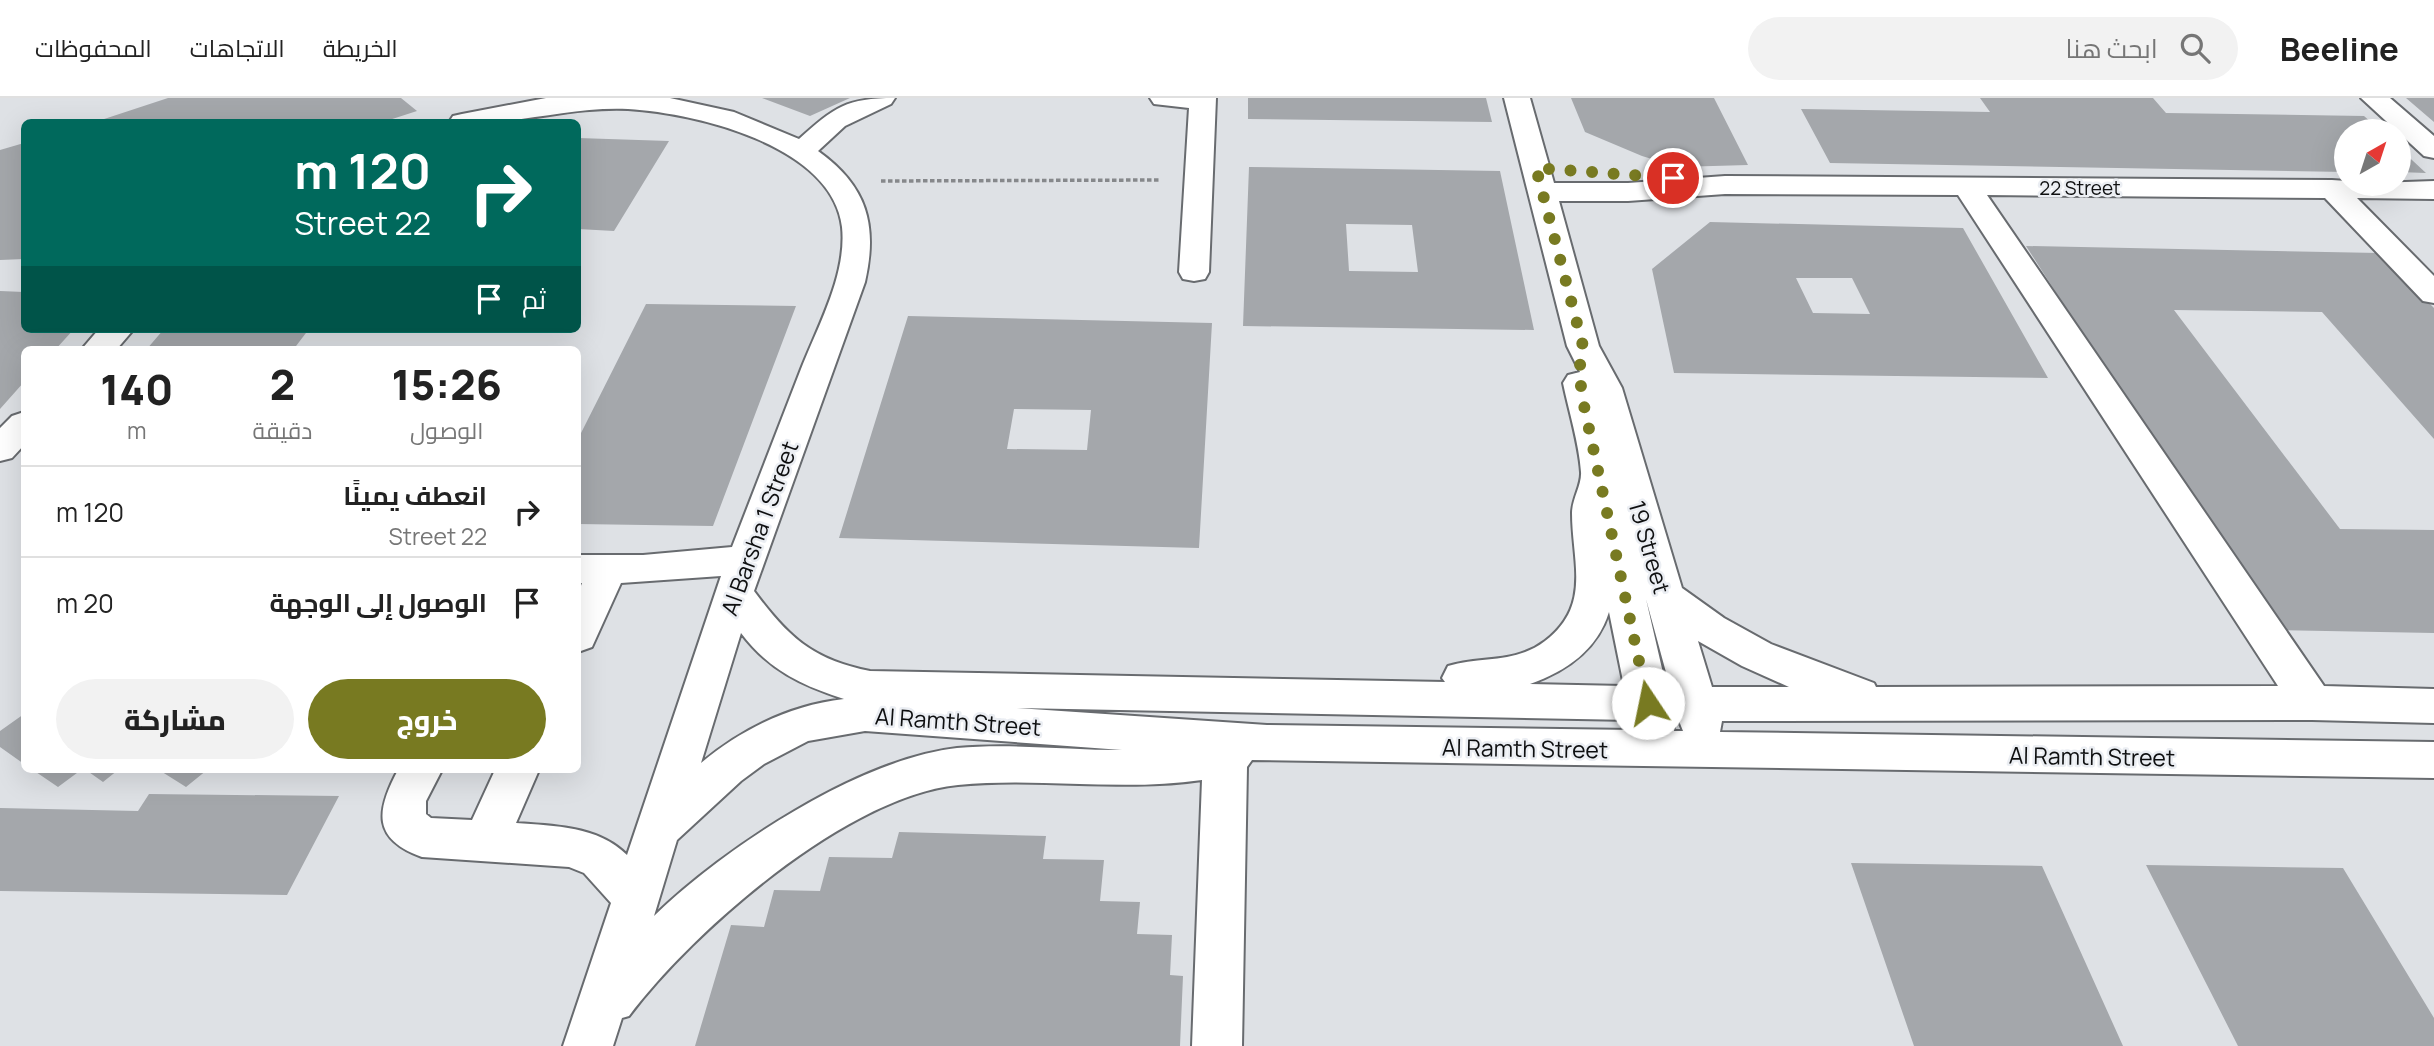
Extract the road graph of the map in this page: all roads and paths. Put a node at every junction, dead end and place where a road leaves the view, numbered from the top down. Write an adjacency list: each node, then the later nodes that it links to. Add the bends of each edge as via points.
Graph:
1 (882, 98): 10 (street, via 836,120)
2 (1163, 98): 5 (street)
3 (1517, 98): 12 (street, 19 Street)
4 (2374, 98): 9 (street)
5 (1203, 99): 11 (street)
6 (675, 102): 7 (street, Al Barsha 1 Street); 10 (street, Al Barsha 1 Street, via 760,131)
7 (551, 103): 8 (street, Al Barsha 1 Street)
8 (476, 119)
9 (2434, 150)
10 (801, 152): 13 (street, Al Barsha 1 Street)
11 (1199, 180): 13 (path); 18 (street)
12 (1539, 180): 14 (street, 22 Street, via 1628,192 1725,185); 22 (street, 19 Street)
13 (836, 181): 27 (street, Al Barsha 1 Street, via 855,217 856,259)
14 (1967, 187): 16 (street, 22 Street); 33 (street)
15 (2412, 188): 17 (street, 22 Street)
16 (2332, 189): 19 (street)
17 (2434, 190)
18 (1194, 272)
19 (2434, 293)
20 (114, 333): 21 (street)
21 (101, 346)
22 (1583, 346): 25 (street, 19 Street, via 1580,386); 28 (street, 19 Street, via 1605,388)
23 (21, 427): 24 (street)
24 (0, 449)
25 (1599, 477): 30 (street, via 1589,511 1597,589 1580,632 1563,651 1541,665 1487,679 1374,680); 31 (street, 19 Street)
26 (593, 569): 27 (street, via 678,567); 29 (street)
27 (741, 576): 30 (street, Al Ramth Street, via 767,638 791,660 826,678 859,686); 42 (street, Al Barsha 1 Street)
28 (1664, 595): 32 (street, 19 Street); 34 (street, via 1703,627 1751,655)
29 (581, 623)
30 (1294, 697): 31 (street, Al Ramth Street)
31 (1648, 703): 32 (street, Al Ramth Street); 36 (street, 19 Street)
32 (1696, 704): 34 (street, Al Ramth Street); 37 (street, 19 Street)
33 (2312, 704): 34 (street, Al Ramth Street); 35 (street, Al Ramth Street)
34 (1891, 706)
35 (2434, 706)
36 (1659, 751): 37 (street, Al Ramth Street); 38 (street, Al Ramth Street)
37 (1710, 751): 39 (street, Al Ramth Street)
38 (1234, 753): 42 (street, Al Ramth Street, via 844,715 805,722 759,742); 45 (street, via 1128,767 977,765 894,782 843,807 724,883 657,944); 46 (street); 47 (street)
39 (2434, 760)
40 (418, 773): 43 (street, via 404,801 404,823 422,838)
41 (516, 773): 43 (street)
42 (655, 832): 44 (street, Al Barsha 1 Street)
43 (486, 841): 44 (street, via 579,850 600,859)
44 (634, 895): 45 (street, Al Barsha 1 Street)
45 (592, 1032)
46 (1201, 1046)
47 (1217, 1046)

